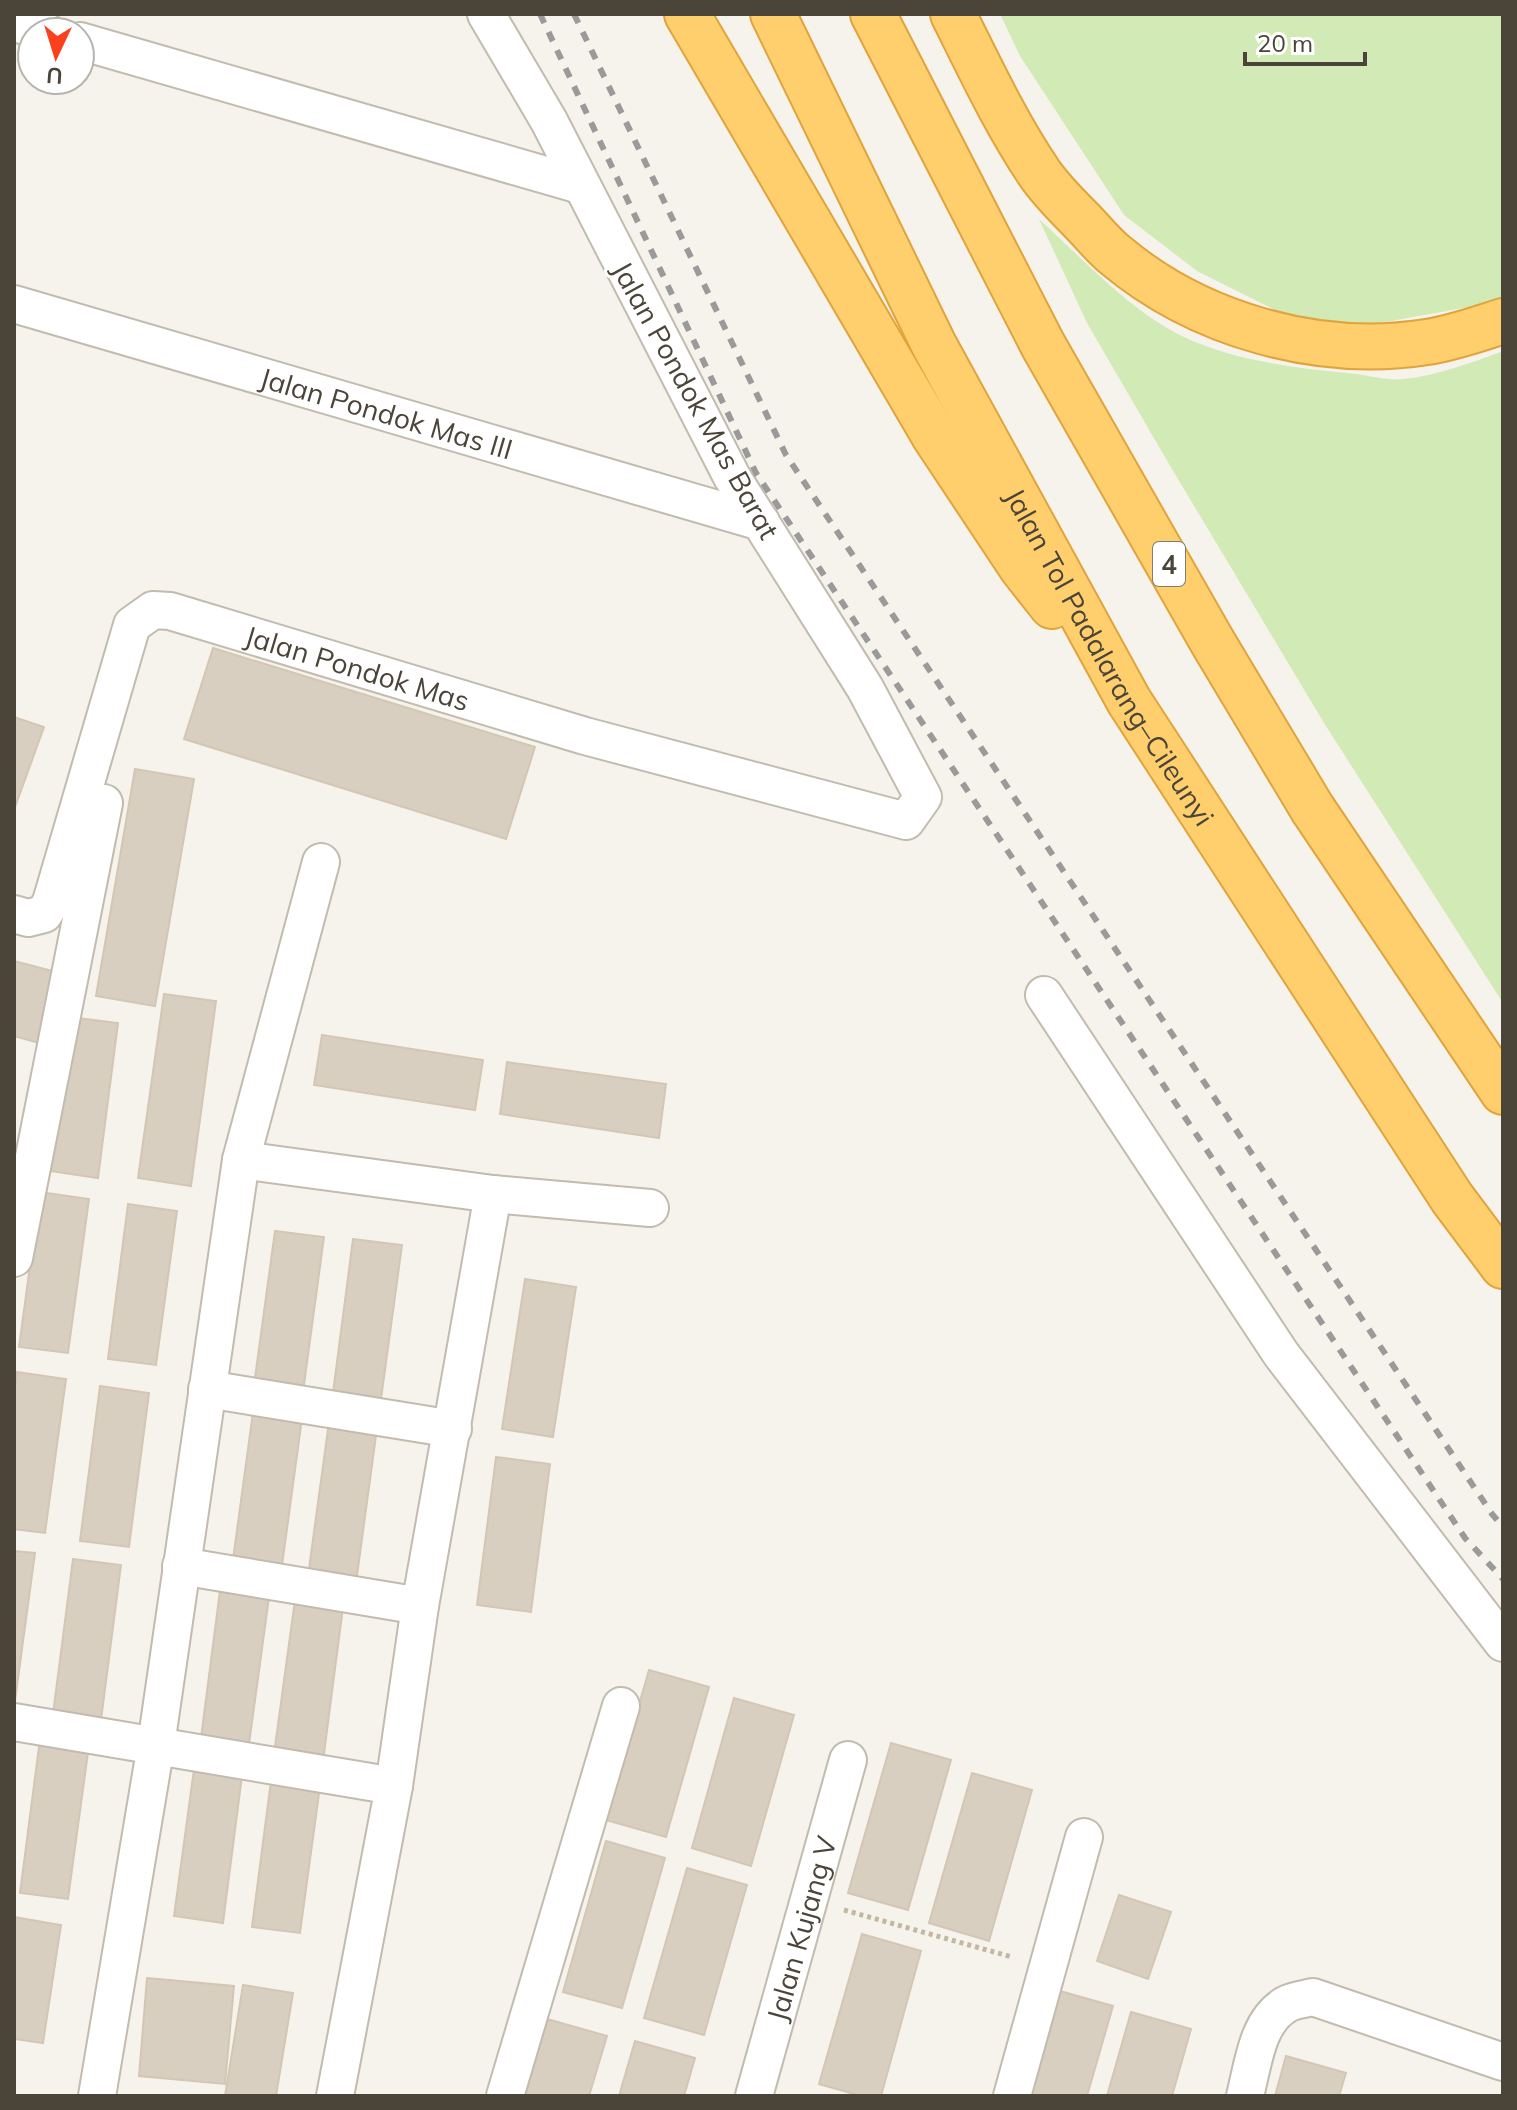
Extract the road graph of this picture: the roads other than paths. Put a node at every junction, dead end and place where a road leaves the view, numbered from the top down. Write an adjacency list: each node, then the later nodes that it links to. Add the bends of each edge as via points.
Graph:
1 (486, 14): 7 (street, Jalan Pondok Mas Barat)
2 (687, 14): 11 (highway, via 935,437 1022,568)
3 (773, 14): 11 (highway, Jalan Tol Padalarang–Cileunyi, via 934,345)
4 (873, 14): 17 (highway, 4, via 1043,345 1212,641 1312,808)
5 (953, 14): 9 (highway, via 1040,174 1113,253 1180,298 1262,332 1326,343 1427,342)
6 (96, 46): 7 (street)
7 (580, 185): 10 (street, Jalan Pondok Mas Barat, via 732,477)
8 (14, 304): 10 (street, Jalan Pondok Mas III)
9 (1503, 321)
10 (761, 522): 13 (street, Jalan Pondok Mas Barat, via 865,688 923,797)
11 (1129, 701): 22 (highway, Jalan Tol Padalarang–Cileunyi, via 1452,1198)
12 (104, 803): 21 (street)
13 (906, 821): 15 (street, Jalan Pondok Mas, via 585,736 153,610 132,625 51,902 44,914)
14 (321, 862): 18 (street)
15 (14, 914)
16 (1044, 995): 27 (street, via 1281,1354)
17 (1503, 1092)
18 (241, 1160): 19 (street); 23 (street)
19 (493, 1194): 20 (street); 24 (street)
20 (650, 1208)
21 (14, 1258)
22 (1503, 1266)
23 (207, 1389): 24 (street); 25 (street)
24 (453, 1429): 26 (street)
25 (181, 1566): 26 (street); 30 (street)
26 (420, 1606): 32 (street)
27 (1503, 1643)
28 (621, 1706): 37 (street)
29 (14, 1722): 30 (street)
30 (156, 1745): 32 (street); 35 (street)
31 (848, 1760): 38 (street, Jalan Kujang V)
32 (394, 1786): 36 (street)
33 (1084, 1837): 39 (street)
34 (1503, 2062): 40 (street, via 1313,1997 1288,2003 1268,2020)
35 (97, 2096)
36 (335, 2096)
37 (505, 2096)
38 (754, 2096)
39 (1012, 2096)
40 (1245, 2096)

